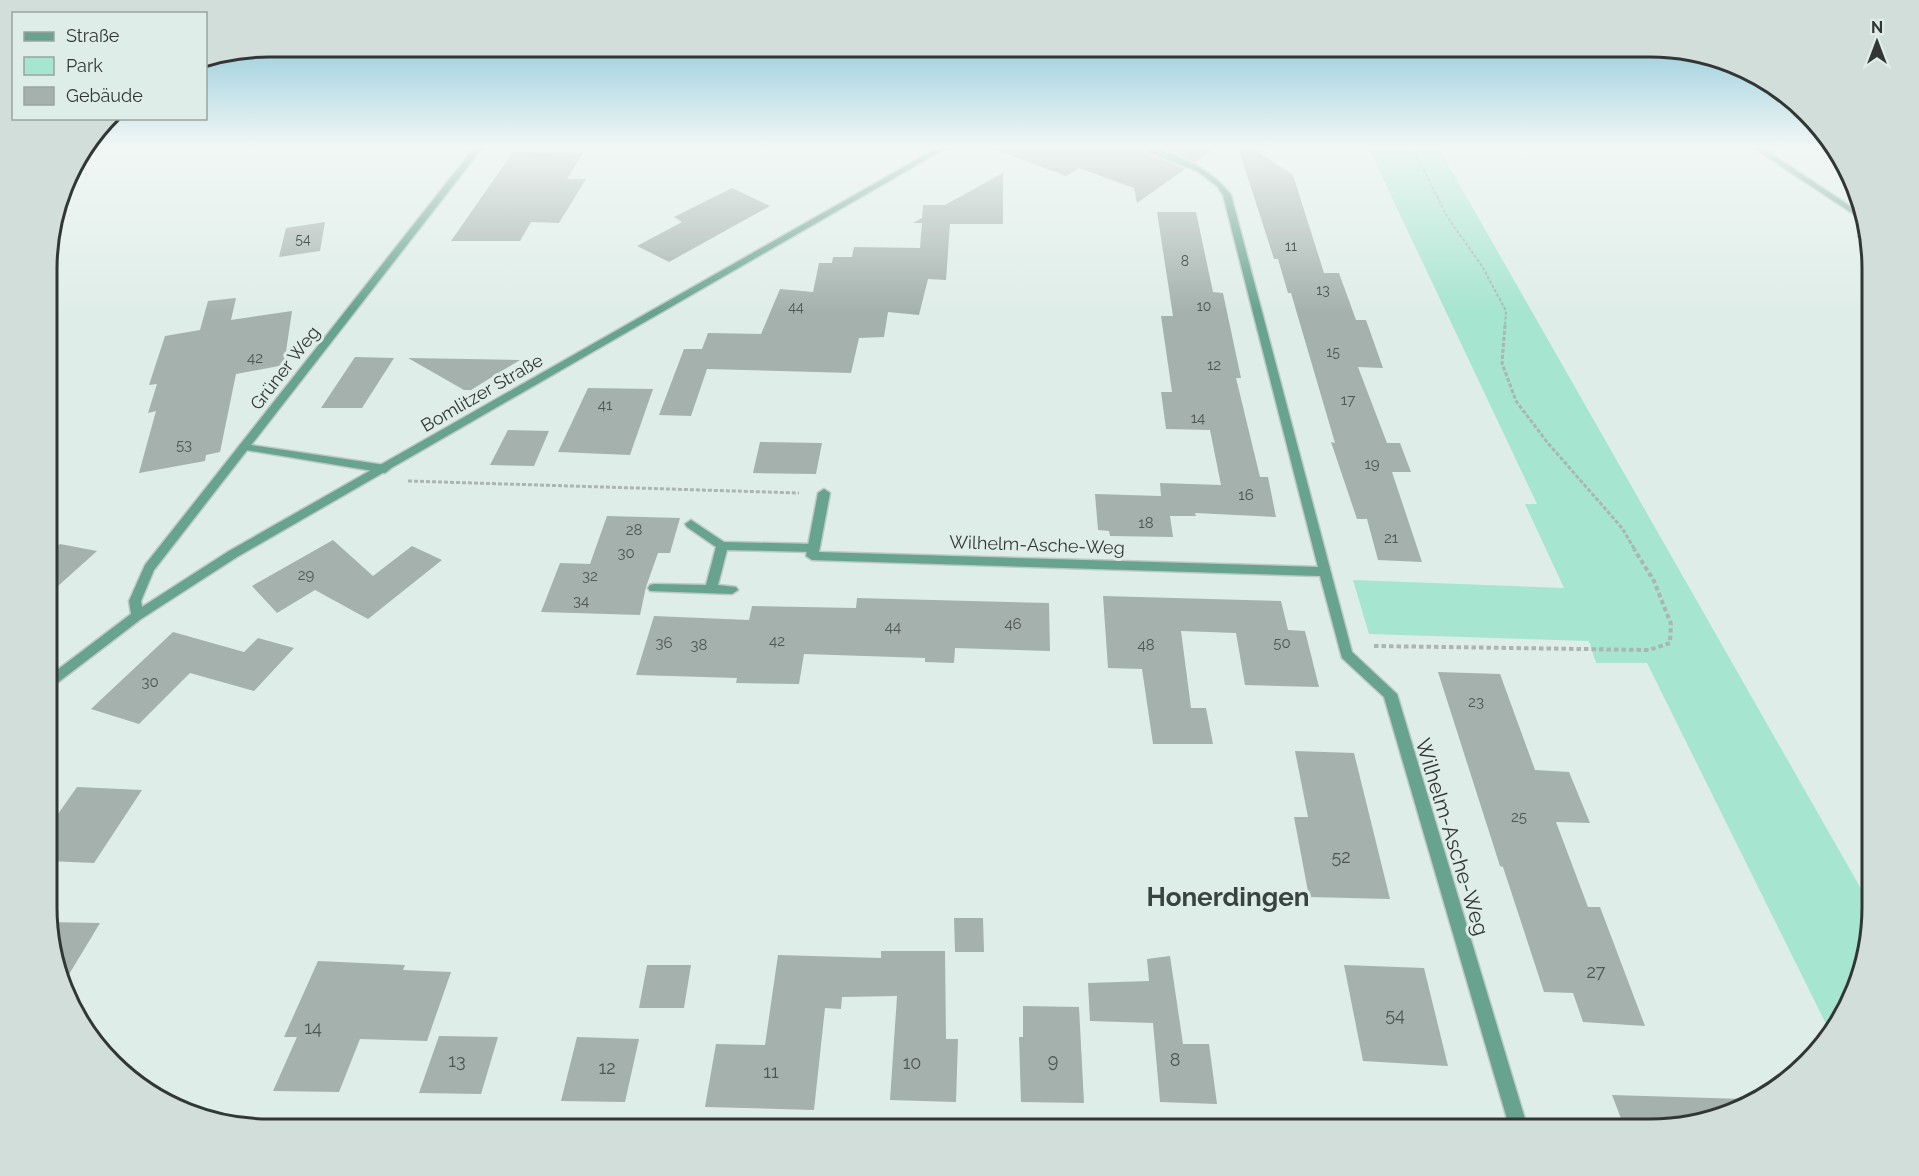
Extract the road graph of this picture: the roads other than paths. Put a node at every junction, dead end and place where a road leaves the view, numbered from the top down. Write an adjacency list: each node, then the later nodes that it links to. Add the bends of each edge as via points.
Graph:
1 (436, 202): 6 (street, Grüner Weg)
2 (849, 202): 7 (street, Bomlitzer Straße)
3 (1229, 202): 12 (street, Wilhelm-Asche-Weg)
4 (1838, 202): 5 (street)
5 (1855, 213)
6 (244, 447): 7 (street); 16 (street, Grüner Weg, via 149,568 135,601)
7 (385, 469): 16 (street, Bomlitzer Straße, via 233,554)
8 (824, 493): 11 (street)
9 (691, 524): 10 (street)
10 (722, 546): 11 (street); 14 (street)
11 (813, 548): 12 (street, Wilhelm-Asche-Weg, via 812,556)
12 (1325, 572): 18 (street, Wilhelm-Asche-Weg, via 1346,654 1389,694)
13 (654, 588): 14 (street)
14 (711, 590): 15 (street)
15 (732, 590)
16 (137, 616): 17 (street, Bomlitzer Straße)
17 (57, 678)
18 (1516, 1119)

